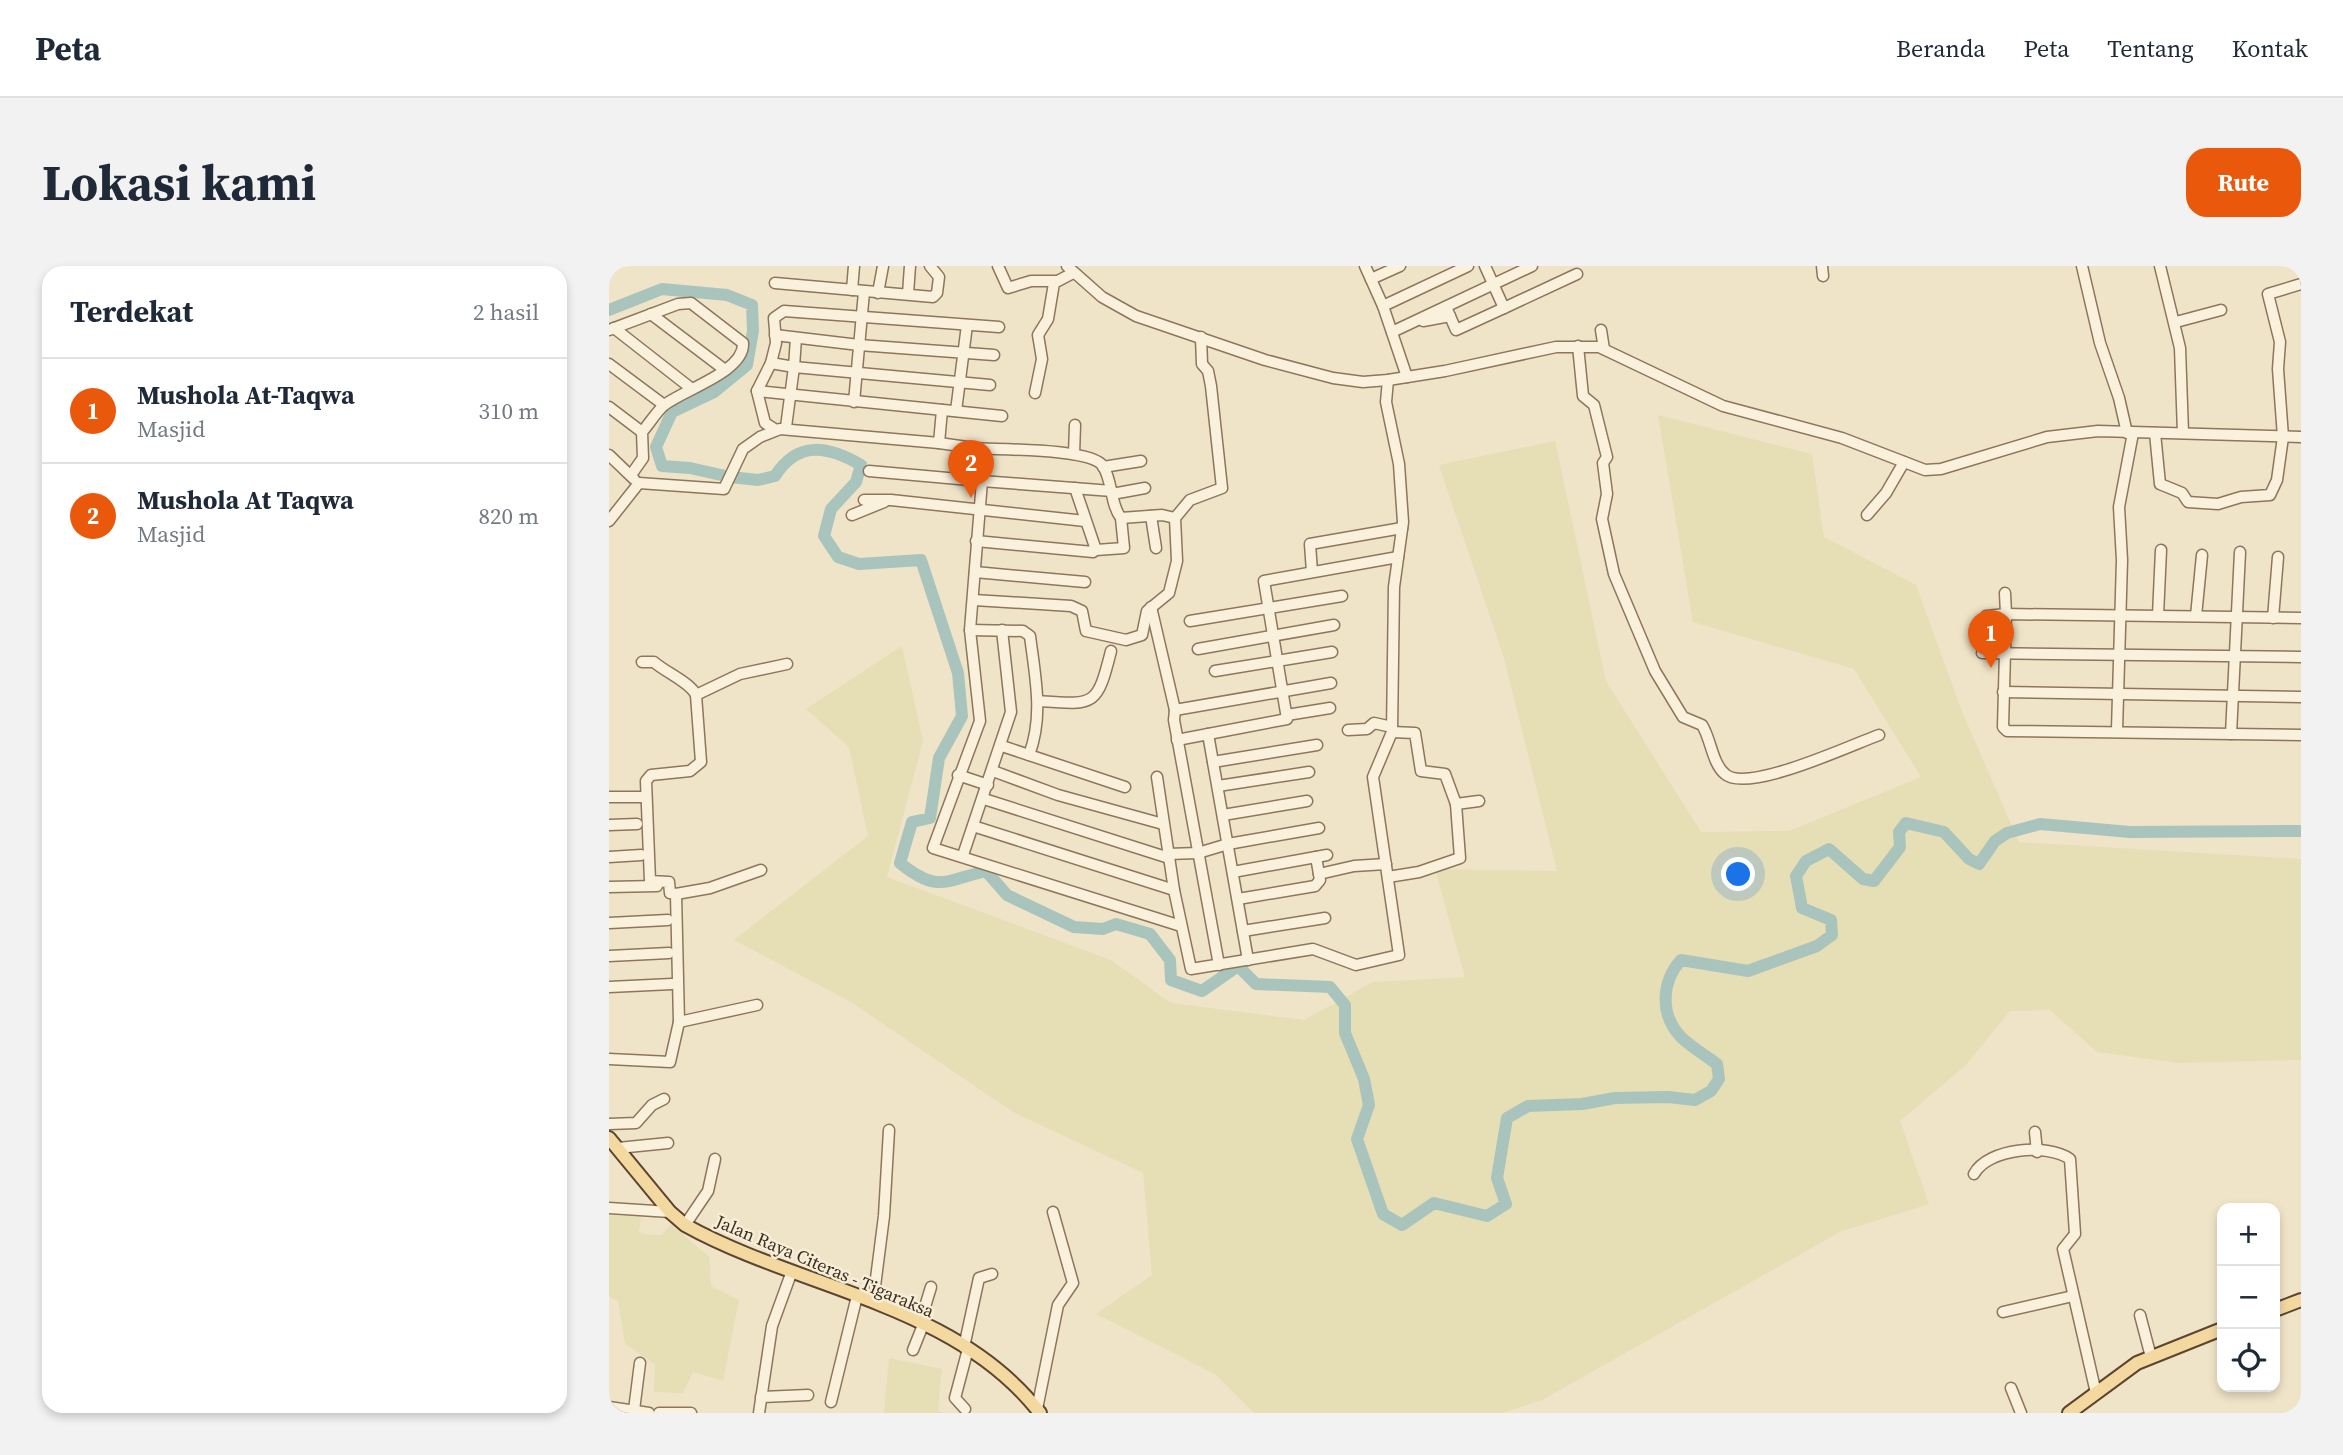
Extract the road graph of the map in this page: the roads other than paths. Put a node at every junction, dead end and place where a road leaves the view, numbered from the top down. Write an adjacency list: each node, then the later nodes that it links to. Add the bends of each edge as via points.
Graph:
1 (854, 266): 20 (street)
2 (883, 266): 22 (street)
3 (911, 266): 23 (street)
4 (930, 266): 23 (street, via 939,277 935,296)
5 (999, 266): 16 (street, via 1006,288)
6 (1365, 266): 15 (street)
7 (1400, 266): 15 (street)
8 (1468, 266): 24 (street)
9 (1485, 266): 18 (street)
10 (1532, 266): 18 (street)
11 (2082, 266): 66 (street, via 2100,343)
12 (2160, 266): 30 (street)
13 (1070, 270): 16 (street); 37 (street, via 1117,307)
14 (1577, 274): 25 (street)
15 (1371, 279): 24 (street)
16 (1055, 281): 55 (street, via 1048,319 1038,335 1042,359)
17 (775, 283): 20 (street)
18 (1494, 284): 25 (street); 27 (street)
19 (2301, 284): 69 (street, via 2268,294 2281,347)
20 (852, 290): 21 (street)
21 (864, 292): 22 (street); 29 (street)
22 (879, 293): 23 (street)
23 (908, 294)
24 (1383, 306): 35 (street)
25 (1504, 308): 27 (street, via 1456,330)
26 (2221, 310): 30 (street)
27 (1448, 312): 35 (street)
28 (651, 314): 33 (street); 47 (street); 47 (street, via 691,303 740,339 741,356)
29 (861, 316): 31 (street); 36 (street, via 784,311 774,318); 39 (street)
30 (2176, 322): 68 (street)
31 (967, 325): 32 (street); 42 (street)
32 (999, 327)
33 (612, 329): 53 (street)
34 (1601, 330): 41 (street)
35 (1392, 332): 49 (street)
36 (775, 335): 38 (street); 44 (street)
37 (1201, 337): 50 (street, via 1332,378); 93 (street, via 1222,484 1219,491 1184,505)
38 (796, 338): 39 (street); 46 (street)
39 (859, 345): 42 (street); 48 (street)
40 (1578, 346): 41 (street); 49 (street); 155 (street, via 1583,396 1594,405 1607,457 1603,463 1607,494 1602,519 1614,574 1655,671 1683,717 1702,725 1722,772 1737,780 1765,778)
41 (1604, 348): 76 (street, via 1723,406 1842,438)
42 (963, 352): 43 (street); 51 (street)
43 (994, 355)
44 (771, 363): 46 (street); 54 (street)
45 (609, 365): 58 (street)
46 (794, 367): 48 (street); 56 (street)
47 (725, 370): 53 (street)
48 (856, 374): 51 (street); 57 (street)
49 (1407, 377): 50 (street)
50 (1388, 380): 97 (street)
51 (959, 382): 52 (street); 61 (street)
52 (990, 385)
53 (692, 390): 58 (street)
54 (757, 391): 56 (street); 64 (street, via 765,423)
55 (1035, 393)
56 (791, 396): 57 (street); 64 (street)
57 (854, 402): 60 (street)
58 (664, 405): 65 (street)
59 (609, 407): 65 (street)
60 (942, 410): 61 (street); 71 (street)
61 (956, 411): 62 (street)
62 (1002, 415)
63 (1075, 425): 73 (street)
64 (781, 429): 71 (street); 82 (street, via 751,442 733,466 729,483 719,490)
65 (642, 432): 79 (street, via 643,458)
66 (2130, 433): 67 (street); 76 (street, via 2098,431 2047,437 1933,470); 115 (street, via 2119,507)
67 (2155, 433): 68 (street); 69 (street, via 2160,484 2182,493 2188,502 2204,504 2270,495 2277,480)
68 (2183, 433): 69 (street)
69 (2283, 437): 70 (street)
70 (2301, 437)
71 (939, 443): 72 (street)
72 (974, 448): 73 (street); 80 (street)
73 (1074, 454): 77 (street, via 1094,459)
74 (609, 455): 79 (street)
75 (1141, 461): 77 (street)
76 (1904, 462): 89 (street)
77 (1103, 467): 85 (street)
78 (869, 471): 80 (street)
79 (631, 475): 82 (street)
80 (970, 480): 81 (street)
81 (982, 481): 83 (street); 88 (street)
82 (642, 484): 95 (street); 96 (street)
83 (1075, 488): 85 (street); 94 (street)
84 (1145, 488): 85 (street)
85 (1112, 492): 92 (street)
86 (864, 500): 87 (street)
87 (891, 500): 88 (street); 90 (street)
88 (979, 509): 94 (street); 98 (street)
89 (1867, 514)
90 (852, 515)
91 (1151, 516): 92 (street); 93 (street); 99 (street)
92 (1121, 518): 100 (street, via 1124,548)
93 (1175, 518): 112 (street, via 1177,566 1168,597)
94 (1085, 520): 100 (street)
95 (609, 521)
96 (609, 528)
97 (1402, 528): 104 (street); 107 (street, via 1310,544)
98 (976, 541): 100 (street); 106 (street)
99 (1156, 548)
100 (1095, 550)
101 (2161, 550): 116 (street)
102 (2239, 552): 119 (street)
103 (2202, 555): 117 (street)
104 (1398, 557): 107 (street); 151 (street)
105 (2278, 557): 120 (street)
106 (975, 572): 108 (street); 111 (street)
107 (1312, 572): 113 (street, via 1264,581)
108 (1085, 582)
109 (2005, 593): 114 (street)
110 (1342, 596): 113 (street)
111 (974, 600): 112 (street, via 1071,606 1083,611 1086,631 1126,640 1142,635); 124 (street)
112 (1151, 607): 148 (street)
113 (1268, 608): 122 (street); 126 (street)
114 (2005, 614): 115 (street); 118 (street); 131 (street)
115 (2119, 614): 116 (street); 132 (street)
116 (2158, 615): 117 (street)
117 (2196, 615): 119 (street)
118 (1986, 616)
119 (2235, 617): 120 (street); 133 (street)
120 (2273, 618): 121 (street)
121 (2301, 618)
122 (1190, 621)
123 (1334, 625): 126 (street)
124 (970, 630): 125 (street); 164 (street, via 979,721)
125 (1002, 630): 146 (street, via 1030,636); 159 (street, via 1011,712)
126 (1272, 636): 127 (street); 135 (street)
127 (1198, 649)
128 (1111, 651): 146 (street, via 1102,687 1094,697 1078,704)
129 (1332, 652): 135 (street)
130 (1982, 653): 131 (street)
131 (2003, 653): 132 (street); 141 (street)
132 (2119, 653): 133 (street); 142 (street)
133 (2233, 657): 134 (street); 144 (street)
134 (2301, 657)
135 (1277, 661): 138 (street); 140 (street)
136 (642, 662): 143 (street, via 654,662)
137 (787, 664): 143 (street, via 740,674)
138 (1215, 671)
139 (1331, 683): 140 (street)
140 (1283, 692): 148 (street); 149 (street)
141 (2003, 692): 142 (street); 152 (street, via 2004,730)
142 (2118, 693): 144 (street); 152 (street)
143 (696, 695): 197 (street, via 701,762 691,771 651,775 646,781 650,881 669,882 670,893)
144 (2231, 696): 145 (street); 154 (street)
145 (2301, 697)
146 (1038, 701): 160 (street)
147 (1331, 708): 149 (street)
148 (1175, 710): 157 (street)
149 (1287, 715): 153 (street, via 1283,721)
150 (1348, 730): 151 (street, via 1367,729 1374,723)
151 (1392, 730): 174 (street, via 1415,733 1421,771 1445,774); 189 (street, via 1373,777)
152 (2117, 730): 154 (street)
153 (1209, 734): 157 (street); 161 (street)
154 (2231, 734): 156 (street)
155 (1879, 735)
156 (2301, 735)
157 (1177, 740): 182 (street)
158 (1317, 745): 161 (street)
159 (1002, 746): 160 (street); 162 (street)
160 (1029, 755): 168 (street)
161 (1213, 762): 167 (street)
162 (993, 771): 166 (street); 177 (street)
163 (1310, 772): 167 (street)
164 (958, 775): 166 (street); 184 (street, via 933,843 937,851)
165 (1157, 777): 177 (street)
166 (988, 786): 171 (street)
167 (1218, 786): 175 (street)
168 (1125, 787)
169 (609, 797): 170 (street)
170 (642, 797)
171 (984, 799): 179 (street); 186 (street)
172 (1307, 801): 175 (street)
173 (1479, 801): 174 (street)
174 (1456, 804): 193 (street, via 1459,858)
175 (1223, 815): 181 (street)
176 (636, 824): 178 (street)
177 (1163, 824): 186 (street)
178 (609, 825)
179 (973, 826): 184 (street); 196 (street)
180 (1319, 828): 181 (street)
181 (1228, 844): 182 (street); 191 (street)
182 (1198, 853): 186 (street); 207 (street)
183 (641, 855): 187 (street)
184 (963, 855): 202 (street)
185 (1327, 855): 188 (street)
186 (1168, 856): 196 (street)
187 (609, 857)
188 (1316, 857): 191 (street); 192 (street)
189 (1386, 864): 192 (street); 193 (street)
190 (761, 870): 197 (street)
191 (1233, 872): 198 (street)
192 (1319, 874): 198 (street, via 1315,886)
193 (1388, 877): 206 (street, via 1398,956 1356,965 1313,949)
194 (661, 886): 195 (street)
195 (609, 887)
196 (1174, 890): 202 (street)
197 (676, 894): 211 (street)
198 (1238, 899): 203 (street)
199 (1325, 918): 203 (street)
200 (668, 920): 201 (street)
201 (609, 923)
202 (1181, 926): 207 (street, via 1189,967)
203 (1243, 931): 206 (street)
204 (669, 953): 205 (street)
205 (609, 956)
206 (1248, 960): 207 (street)
207 (1219, 965)
208 (672, 984): 209 (street)
209 (609, 987)
210 (757, 1006): 211 (street)
211 (679, 1022): 212 (street, via 672,1059 667,1063)
212 (609, 1059)
213 (664, 1099): 214 (street, via 636,1123)
214 (609, 1124)
215 (889, 1130): 231 (street)
216 (2035, 1132): 219 (street)
217 (613, 1143): 218 (street); 223 (main road, Jalan Raya Citeras - Tigaraksa)
218 (668, 1143)
219 (2037, 1152): 221 (street, via 1998,1154); 230 (street, via 2064,1155 2072,1163 2075,1234 2063,1249)
220 (715, 1158): 225 (street, via 708,1191)
221 (1974, 1174)
222 (609, 1208): 223 (street)
223 (670, 1212): 225 (main road, Jalan Raya Citeras - Tigaraksa)
224 (1053, 1212): 250 (street, via 1073,1283 1058,1305)
225 (685, 1225): 226 (main road, Jalan Raya Citeras - Tigaraksa)
226 (792, 1271): 229 (main road, Jalan Raya Citeras - Tigaraksa); 245 (street, via 772,1326)
227 (992, 1274): 238 (street, via 979,1278)
228 (931, 1287): 236 (street)
229 (857, 1296): 231 (main road, Jalan Raya Citeras - Tigaraksa); 246 (street)
230 (2073, 1296): 234 (street); 243 (street)
231 (873, 1302): 236 (main road, Jalan Raya Citeras - Tigaraksa)
232 (2300, 1304): 233 (main road)
233 (2280, 1309)
234 (2003, 1312)
235 (2140, 1315): 240 (street)
236 (922, 1324): 238 (main road, Jalan Raya Citeras - Tigaraksa); 239 (street)
237 (2217, 1331): 240 (main road)
238 (966, 1348): 248 (street, via 955,1398); 250 (main road, Jalan Raya Citeras - Tigaraksa, via 1005,1376)
239 (913, 1350)
240 (2151, 1357): 243 (main road)
241 (640, 1363): 249 (street)
242 (2011, 1388): 255 (street)
243 (2096, 1393): 256 (main road)
244 (808, 1395): 245 (street)
245 (761, 1397): 254 (street)
246 (831, 1402)
247 (609, 1407): 249 (street)
248 (965, 1409)
249 (634, 1410): 251 (street)
250 (1038, 1411)
251 (649, 1413)
252 (659, 1413): 253 (street)
253 (691, 1413)
254 (759, 1413)
255 (2021, 1413)
256 (2069, 1413)

